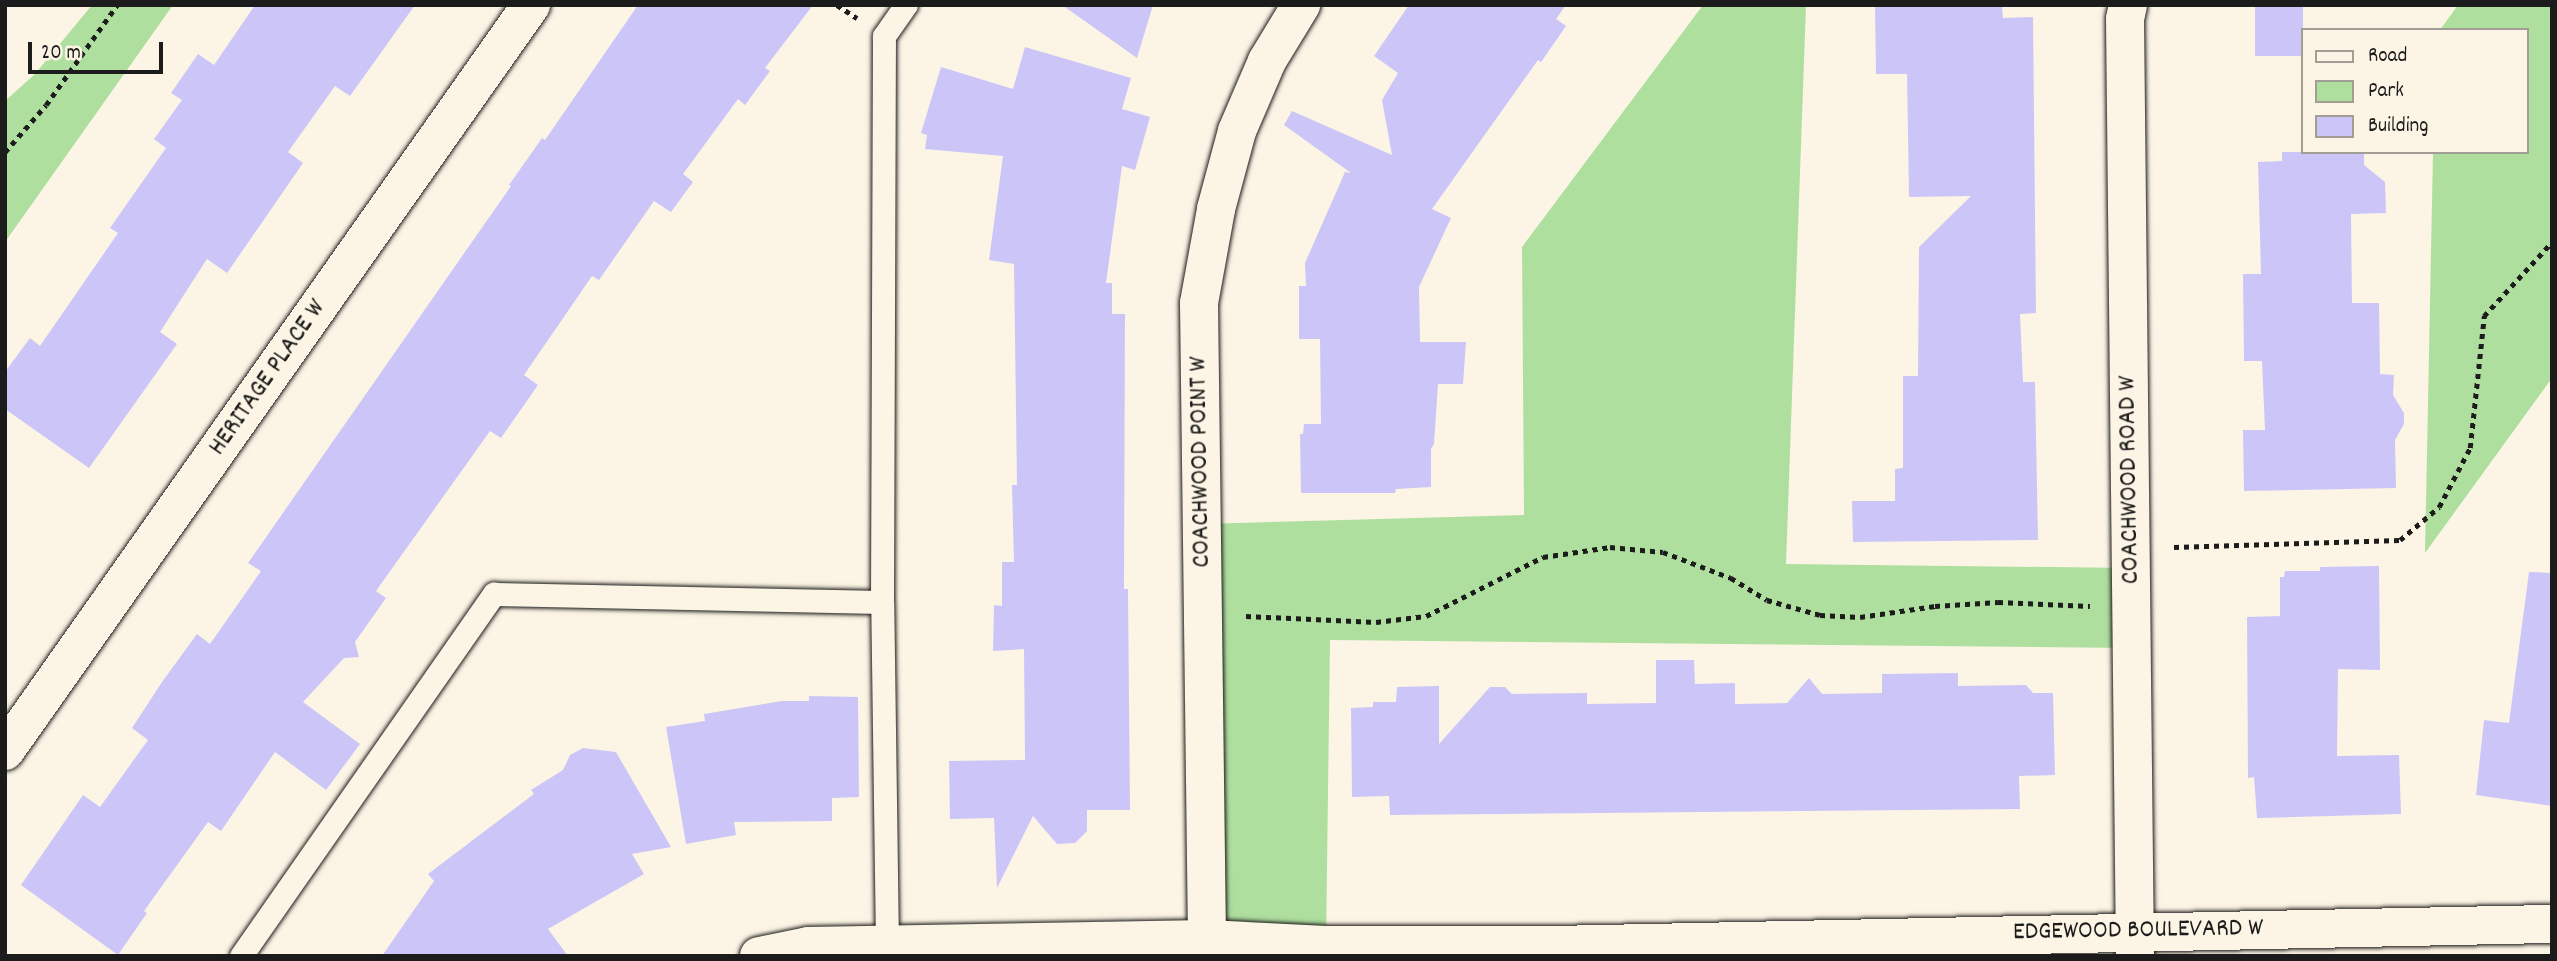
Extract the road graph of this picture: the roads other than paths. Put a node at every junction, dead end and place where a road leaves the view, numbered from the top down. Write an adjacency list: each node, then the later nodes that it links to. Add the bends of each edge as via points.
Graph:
1 (531, 5): 6 (street, HERITAGE PLACE W)
2 (906, 5): 5 (lane, via 884,36)
3 (1301, 5): 8 (street, COACHWOOD POINT W, via 1267,61 1237,131 1216,209 1199,303)
4 (2127, 5): 9 (street, COACHWOOD ROAD W)
5 (882, 602): 10 (lane); 12 (lane, via 494,594)
6 (5, 751)
7 (2552, 924): 9 (street, EDGEWOOD BOULEVARD W)
8 (1207, 939): 10 (street, EDGEWOOD BOULEVARD W); 11 (street, EDGEWOOD BOULEVARD W)
9 (2135, 943): 11 (street, EDGEWOOD BOULEVARD W)
10 (887, 945): 13 (street, EDGEWOOD BOULEVARD W, via 808,946)
11 (1554, 950)
12 (241, 956)
13 (759, 956)

